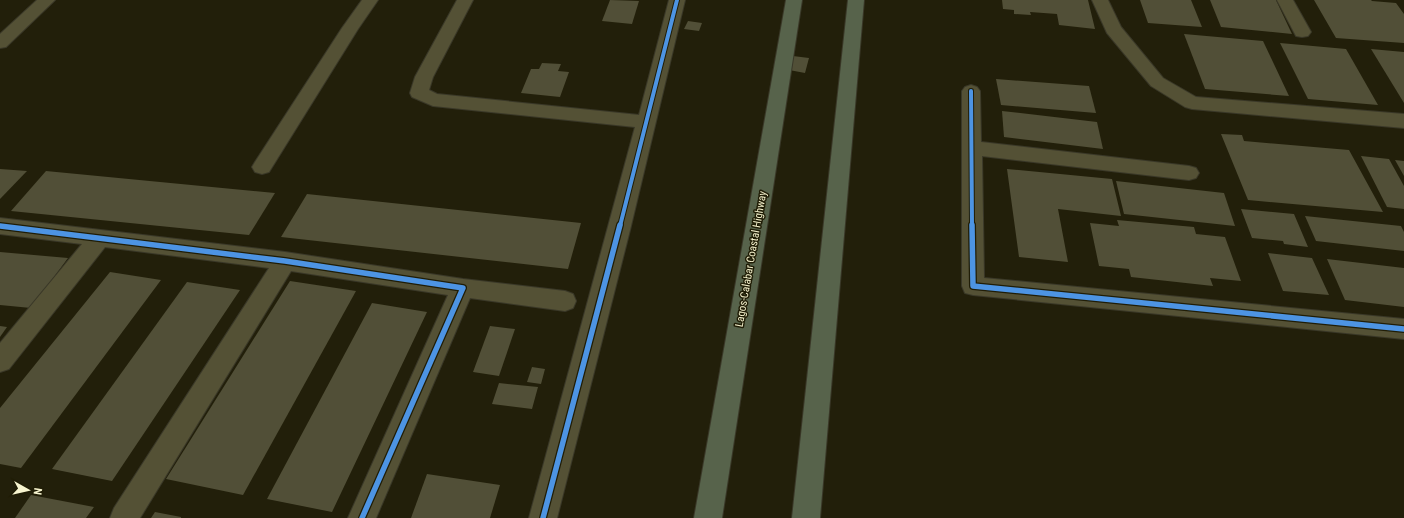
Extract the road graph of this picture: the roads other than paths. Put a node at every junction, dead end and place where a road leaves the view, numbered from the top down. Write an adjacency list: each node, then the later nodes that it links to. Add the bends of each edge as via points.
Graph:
1 (47, 0): 10 (street)
2 (370, 0): 15 (street)
3 (465, 0): 13 (street, via 424,77 419,93 433,100)
4 (677, 0): 13 (street)
5 (794, 0): 27 (highway, Lagos-Calabar Coastal Highway)
6 (856, 0): 28 (highway)
7 (1100, 0): 12 (street, via 1113,29 1157,82 1192,103)
8 (1285, 0): 9 (street)
9 (1302, 32)
10 (0, 43)
11 (971, 91): 14 (street)
12 (1404, 121)
13 (646, 122): 26 (street)
14 (972, 148): 16 (street); 22 (street, via 974,286)
15 (262, 167)
16 (1189, 173)
17 (0, 226): 18 (street)
18 (100, 238): 19 (street); 23 (street)
19 (285, 261): 20 (street); 24 (street)
20 (463, 288): 21 (street); 25 (street)
21 (565, 301)
22 (1404, 328)
23 (0, 361)
24 (124, 518)
25 (362, 518)
26 (544, 518)
27 (708, 518)
28 (806, 518)

